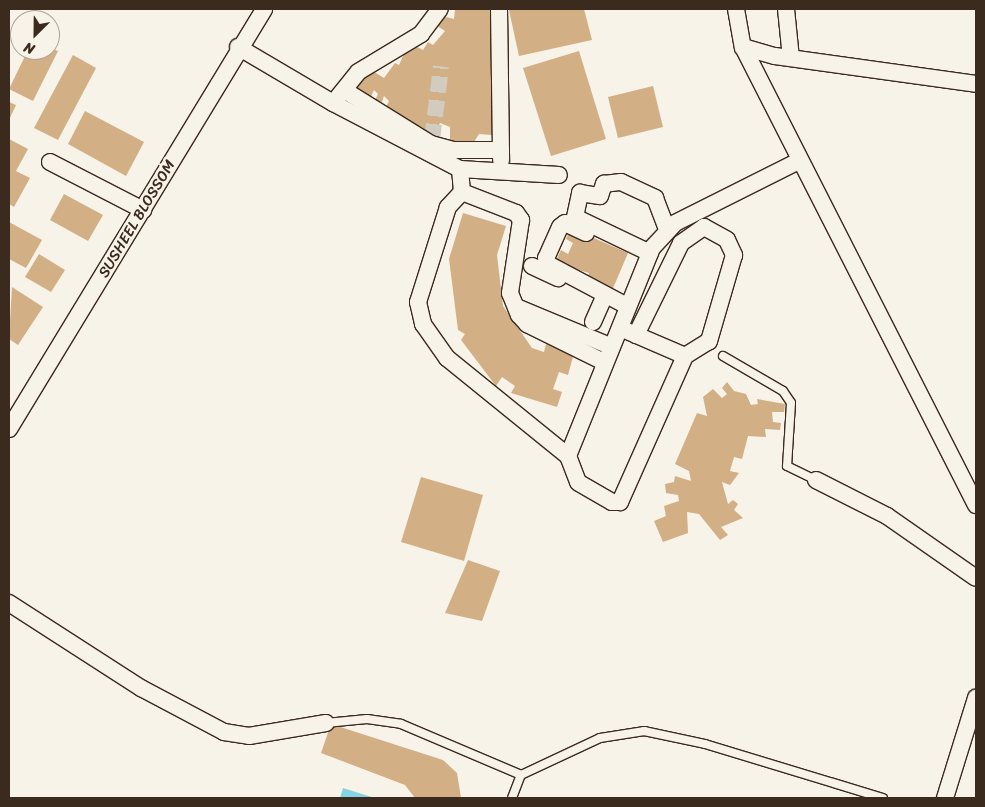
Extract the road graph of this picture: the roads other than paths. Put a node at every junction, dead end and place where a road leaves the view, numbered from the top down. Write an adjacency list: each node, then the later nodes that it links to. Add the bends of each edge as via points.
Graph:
1 (264, 9): 6 (street, SUSHEEL BLOSSOM)
2 (440, 9): 10 (street, via 421,34 358,72)
3 (499, 9): 12 (street)
4 (736, 9): 7 (street)
5 (786, 9): 8 (street)
6 (238, 47): 11 (street); 19 (street, SUSHEEL BLOSSOM)
7 (743, 47): 8 (street); 13 (street)
8 (791, 58): 9 (street)
9 (976, 84)
10 (344, 90): 11 (street); 12 (street, via 432,142 454,150)
11 (333, 103): 15 (street)
12 (500, 150): 16 (street)
13 (798, 161): 20 (street); 36 (street)
14 (50, 162): 19 (street)
15 (460, 169): 16 (street); 18 (street)
16 (501, 172): 17 (street)
17 (559, 175)
18 (462, 192): 24 (street, via 516,213 521,220 510,293); 34 (street, via 448,207 418,302 422,324 447,358)
19 (143, 210): 33 (street, SUSHEEL BLOSSOM)
20 (668, 229): 21 (street); 21 (street, via 655,198 621,182 604,184 600,196 580,193 575,217)
21 (649, 256): 25 (street); 25 (street, via 565,223 546,258 570,279)
22 (532, 266): 23 (street)
23 (603, 300): 25 (street); 26 (street)
24 (516, 307): 29 (street); 32 (street, via 527,324)
25 (626, 308): 27 (street)
26 (592, 322)
27 (618, 327): 28 (street); 29 (street)
28 (636, 335): 30 (street); 30 (street, via 681,243 704,227 727,240 734,255 709,341)
29 (610, 346): 32 (street)
30 (685, 356): 34 (street, via 620,502 606,499 578,482)
31 (723, 356): 35 (lane, via 783,391 791,403 787,466)
32 (604, 362): 34 (street)
33 (9, 429)
34 (568, 456)
35 (816, 480): 37 (street, via 887,516)
36 (976, 505)
37 (976, 578)
38 (9, 603): 40 (street, via 141,688 224,732 249,736)
39 (976, 698): 44 (street)
40 (326, 723): 41 (lane, via 367,719 401,724)
41 (521, 775): 42 (lane); 43 (lane, via 600,738 644,731 705,744)
42 (512, 798)
43 (884, 798)
44 (945, 798)

